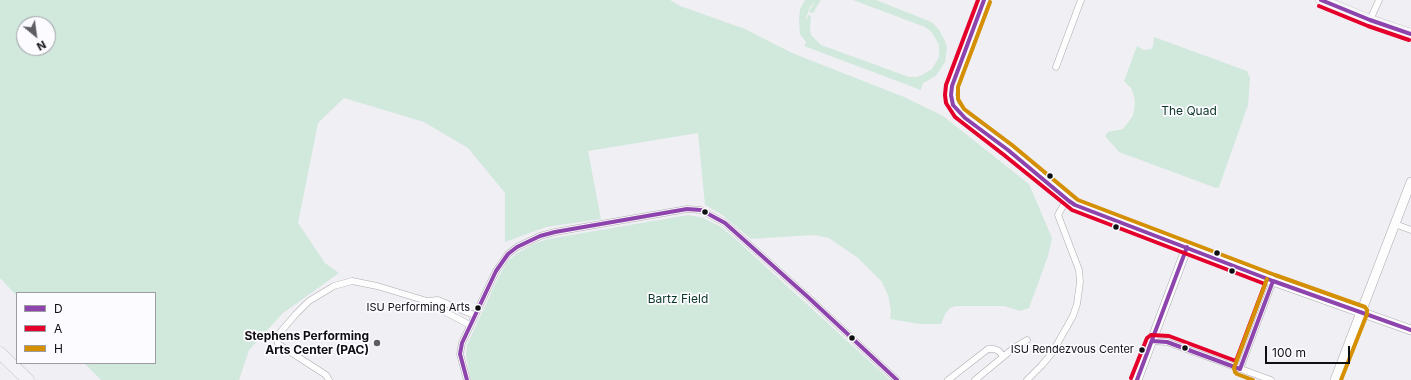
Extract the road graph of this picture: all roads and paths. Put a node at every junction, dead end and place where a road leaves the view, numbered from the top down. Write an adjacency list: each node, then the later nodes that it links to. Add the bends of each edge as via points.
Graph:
1 (984, 0): 9 (street, via 952,86 953,105 965,118)
2 (1081, 0): 7 (street)
3 (1321, 0): 5 (main road)
4 (1379, 0): 5 (street)
5 (1370, 20): 6 (main road)
6 (1411, 34)
7 (1056, 66)
8 (1411, 182): 10 (street)
9 (1069, 201): 12 (street); 30 (street, via 1058,215 1079,270 1077,304 1074,316 1052,353)
10 (1395, 224): 11 (street); 15 (street)
11 (1411, 230)
12 (1187, 247): 13 (street); 20 (street)
13 (1273, 281): 15 (street); 23 (street)
14 (427, 301): 16 (street, via 438,300); 17 (street); 25 (street, via 352,281 334,286 309,302 282,329 277,341 326,375)
15 (1361, 312): 18 (street); 33 (street)
16 (474, 315): 17 (street); 27 (street, via 496,271 508,254 527,241 561,231 688,209 701,210 725,223 750,244)
17 (470, 325): 26 (street, via 462,342 460,354)
18 (1411, 330)
19 (1027, 340): 22 (street)
20 (1152, 341): 23 (street, via 1167,342); 31 (street)
21 (0, 352): 24 (highway)
22 (1003, 356): 28 (street, via 999,351 988,349); 29 (street)
23 (1240, 369): 32 (street)
24 (28, 380)
25 (329, 380)
26 (467, 380)
27 (898, 380)
28 (948, 380)
29 (975, 380)
30 (1027, 380)
31 (1137, 380)
32 (1271, 380)
33 (1335, 380)

